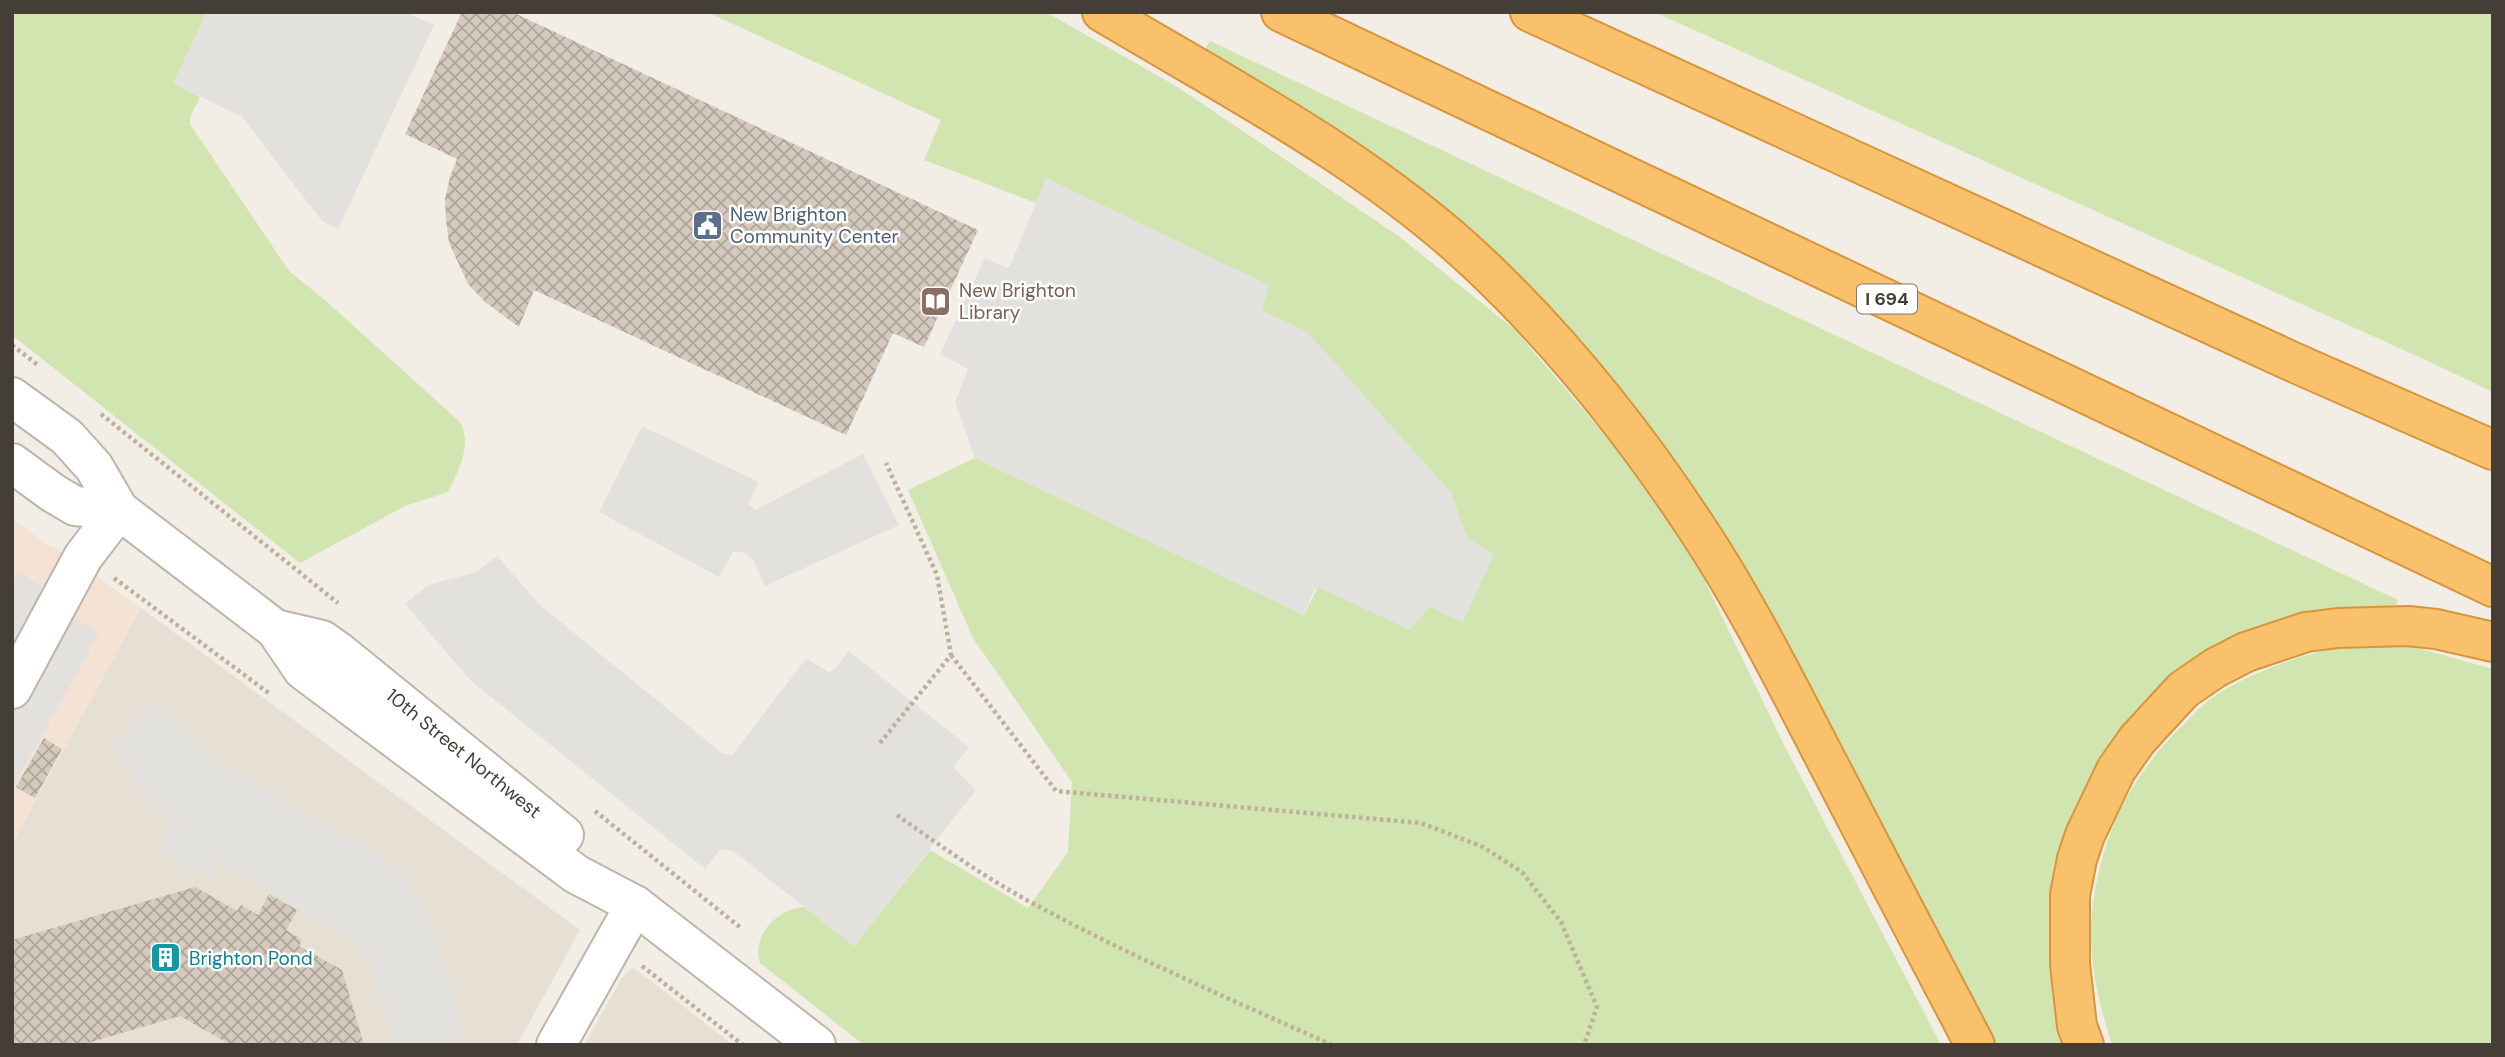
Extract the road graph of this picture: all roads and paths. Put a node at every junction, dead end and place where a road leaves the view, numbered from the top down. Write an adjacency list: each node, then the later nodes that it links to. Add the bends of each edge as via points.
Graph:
1 (1101, 12): 28 (highway, via 1377,180 1476,262 1572,363 1652,464 1749,614)
2 (1280, 12): 13 (highway, I 694)
3 (1530, 12): 8 (highway)
4 (12, 345): 5 (path)
5 (44, 370)
6 (12, 397): 11 (street, 10th Street Northwest, via 67,437 94,467)
7 (98, 412): 14 (path)
8 (2493, 450)
9 (12, 463): 11 (street, via 75,506)
10 (886, 463): 16 (path, via 937,575)
11 (119, 510): 18 (street, via 83,557); 21 (street, 10th Street Northwest, via 275,629 303,670 317,681 576,874)
12 (104, 570): 17 (path)
13 (2493, 587)
14 (346, 610)
15 (2493, 642): 29 (highway, via 2408,626 2306,632 2246,652 2183,690 2116,770 2077,859 2070,895 2070,964 2077,1026)
16 (951, 655): 19 (path); 27 (path, via 1056,791 1421,823 1483,847 1522,872 1562,922 1597,1007)
17 (258, 685)
18 (12, 689)
19 (880, 743)
20 (897, 815): 26 (path, via 1035,905)
21 (635, 905): 23 (street); 25 (street, 10th Street Northwest)
22 (643, 967): 24 (path)
23 (556, 1045)
24 (743, 1045)
25 (816, 1045)
26 (1332, 1045)
27 (1584, 1045)
28 (1975, 1045)
29 (2084, 1045)

